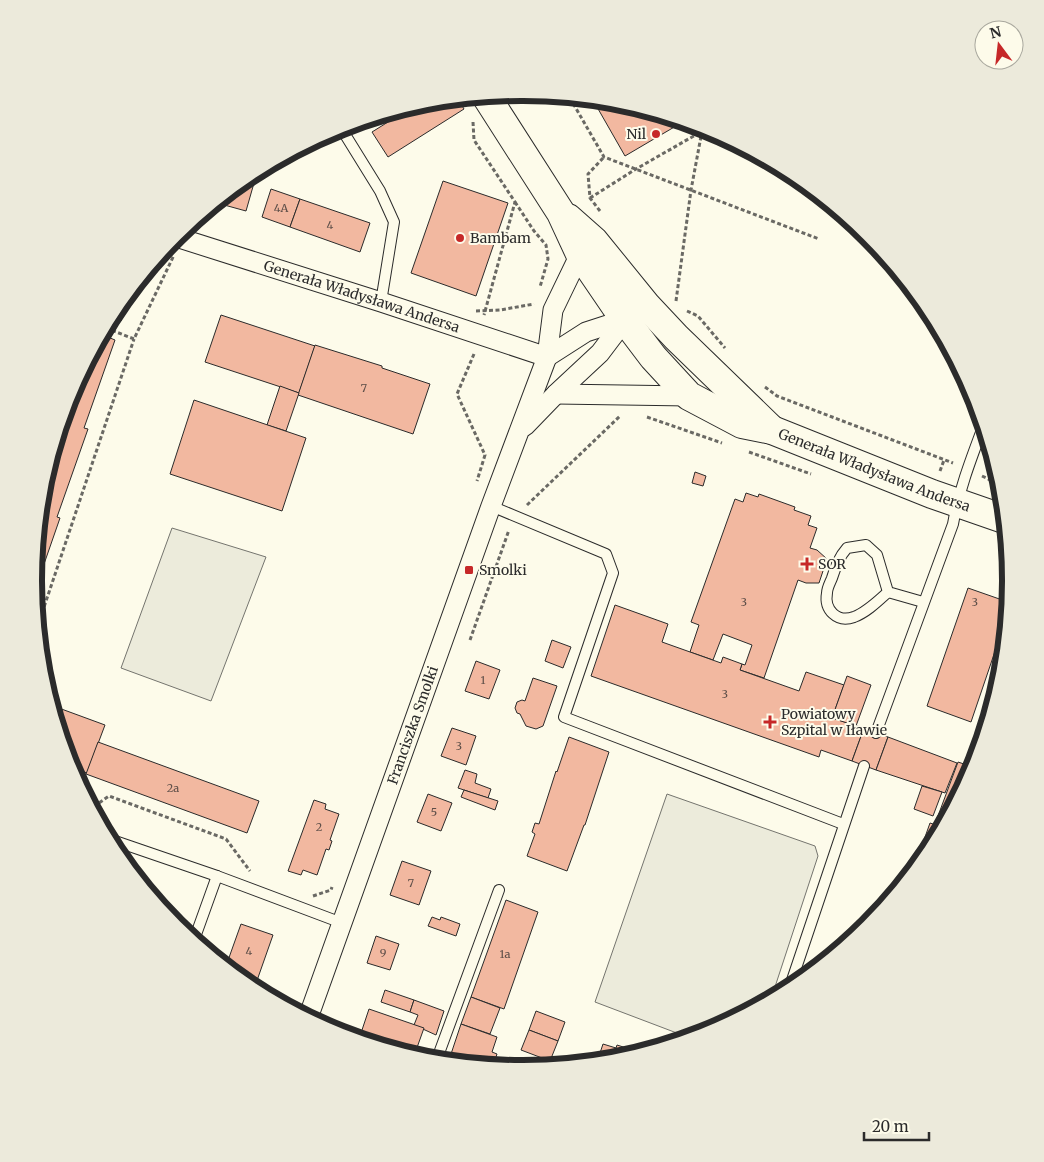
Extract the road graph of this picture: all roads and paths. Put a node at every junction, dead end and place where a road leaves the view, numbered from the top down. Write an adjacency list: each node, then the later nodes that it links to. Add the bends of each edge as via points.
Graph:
1 (491, 103): 12 (street)
2 (574, 105): 7 (path)
3 (473, 120): 11 (path, via 474,140)
4 (346, 135): 19 (lane, via 380,191 394,222)
5 (696, 135): 8 (path)
6 (702, 137): 9 (path)
7 (604, 157): 8 (path); 10 (path, via 588,174)
8 (636, 169): 9 (path); 10 (path)
9 (691, 190): 14 (path); 21 (path, via 675,306)
10 (590, 198): 13 (path)
11 (515, 202): 18 (path, via 546,245 548,258); 23 (path)
12 (561, 213): 17 (street); 21 (street, via 594,241)
13 (602, 214)
14 (819, 239)
15 (180, 245): 19 (street, Generała Władysława Andersa)
16 (172, 254): 26 (path)
17 (580, 254): 21 (street); 28 (street, Franciszka Smolki, via 553,310)
18 (538, 295)
19 (381, 302): 25 (street, Generała Władysława Andersa)
20 (535, 304): 23 (path)
21 (647, 308): 28 (street, via 586,332); 30 (street, Franciszka Smolki); 31 (street, Generała Władysława Andersa, via 653,357); 32 (street, Generała Władysława Andersa)
22 (683, 309): 27 (path, via 698,316)
23 (485, 310): 25 (path)
24 (113, 331): 26 (path)
25 (483, 335): 28 (street, Generała Władysława Andersa); 37 (path, via 457,394 485,454)
26 (134, 339): 43 (path)
27 (727, 350)
28 (547, 357): 33 (street, Franciszka Smolki)
29 (764, 386): 35 (path, via 777,396)
30 (556, 394): 31 (street); 33 (street, Franciszka Smolki)
31 (690, 396): 32 (street, Generała Władysława Andersa, via 742,424)
32 (772, 430): 38 (street, Generała Władysława Andersa)
33 (519, 432): 39 (street, Franciszka Smolki)
34 (979, 438): 35 (lane)
35 (967, 468): 36 (path); 38 (lane)
36 (990, 480)
37 (476, 483)
38 (956, 502): 40 (street, Generała Władysława Andersa); 42 (lane, via 952,524)
39 (491, 506): 47 (lane, via 606,554 613,573 564,716); 54 (street, Franciszka Smolki)
40 (997, 516)
41 (888, 592): 41 (lane, via 877,555 866,545 847,548 838,558 826,593 828,608 833,616 853,617); 42 (lane)
42 (923, 602): 44 (lane)
43 (44, 608)
44 (876, 733)
45 (864, 766): 47 (lane)
46 (97, 802): 49 (path, via 109,796 226,839)
47 (843, 824): 56 (lane)
48 (121, 843): 50 (lane)
49 (250, 871)
50 (217, 876): 54 (lane); 55 (lane)
51 (335, 881): 53 (path, via 331,890)
52 (499, 890): 58 (lane)
53 (307, 898)
54 (342, 923): 57 (street, Franciszka Smolki)
55 (197, 933)
56 (794, 976)
57 (310, 1011)
58 (439, 1053)

